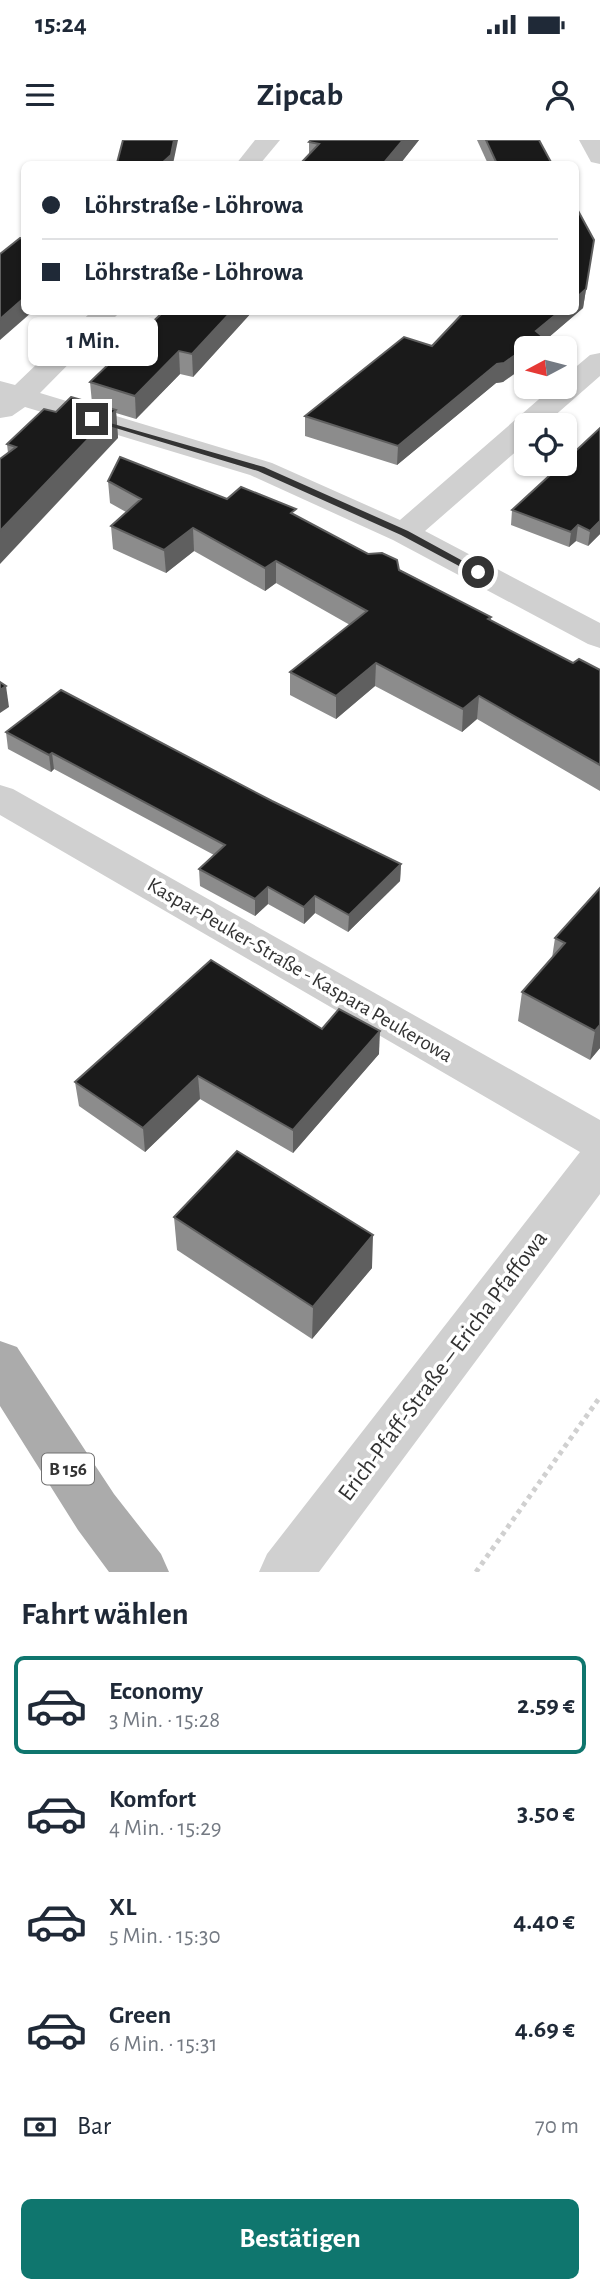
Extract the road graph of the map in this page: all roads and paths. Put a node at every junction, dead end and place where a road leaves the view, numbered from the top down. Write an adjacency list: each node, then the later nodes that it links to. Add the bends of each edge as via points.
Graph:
1 (268, 140): 4 (street)
2 (591, 140): 3 (street)
3 (600, 157)
4 (250, 161)
5 (103, 315): 7 (street)
6 (600, 361): 8 (street)
7 (7, 400): 10 (street, via 261,469)
8 (542, 413)
9 (514, 437): 10 (street)
10 (404, 533): 11 (street)
11 (600, 637)
12 (0, 798): 13 (street, Kaspar-Peuker-Straße - Kaspara Peukerowa)
13 (600, 1142)
14 (600, 1160): 18 (street, Erich-Pfaff-Straße – Ericha Pfaffowa)
15 (0, 1363): 17 (main road, B 156, via 96,1512)
16 (600, 1397): 19 (path)
17 (142, 1572)
18 (286, 1572)
19 (476, 1572)

